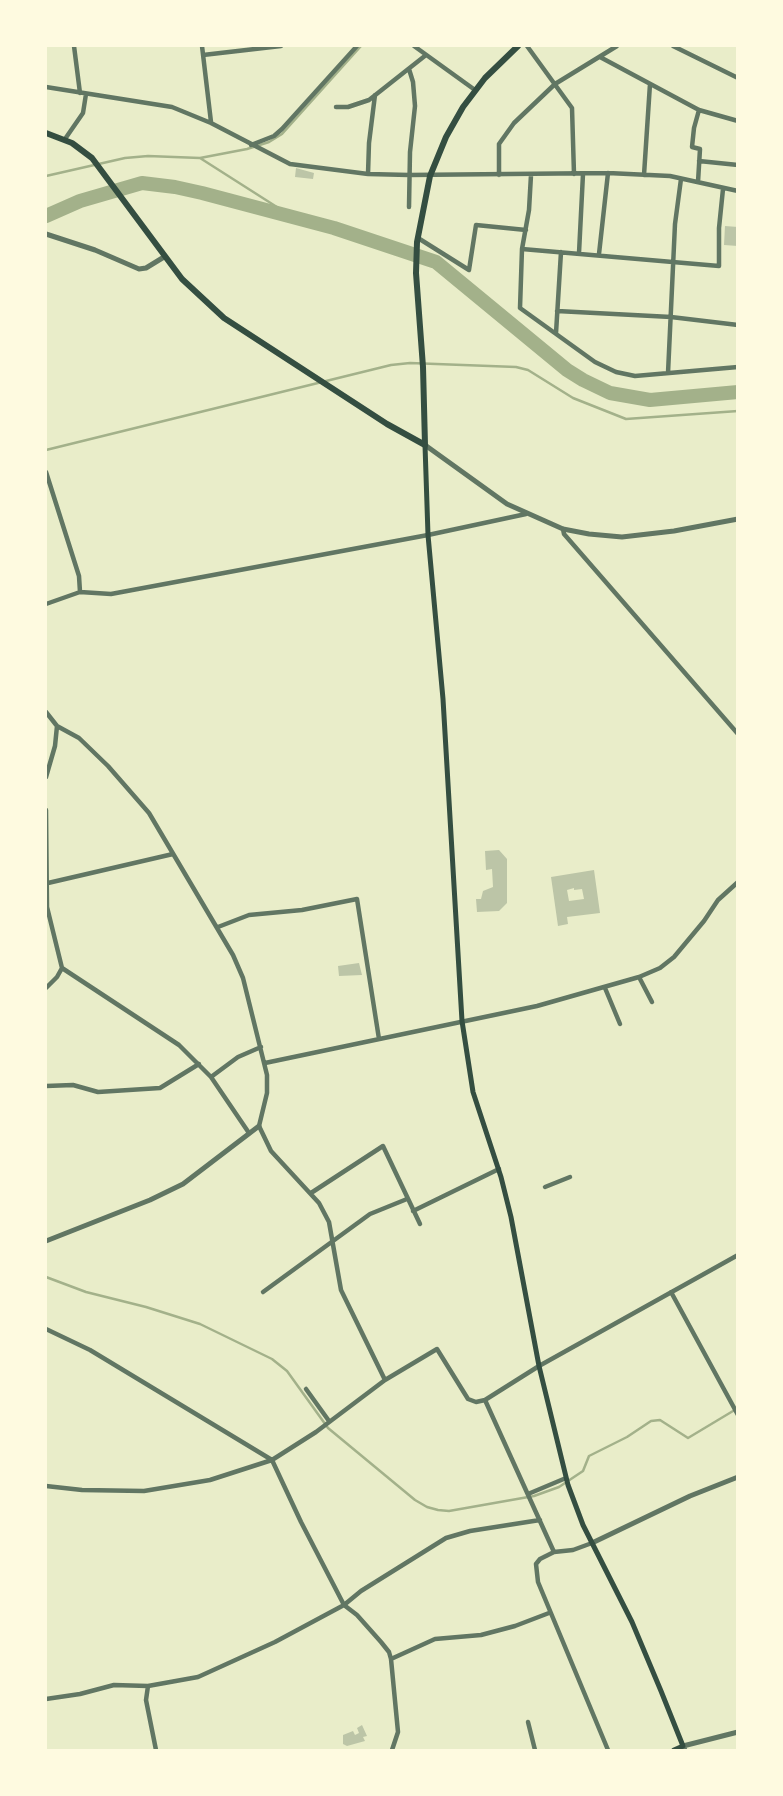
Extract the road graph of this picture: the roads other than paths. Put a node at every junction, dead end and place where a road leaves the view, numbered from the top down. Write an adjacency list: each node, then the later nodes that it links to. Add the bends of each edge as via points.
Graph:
1 (74, 46): 20 (street)
2 (202, 46): 11 (street)
3 (281, 46): 10 (street)
4 (357, 46): 29 (street, via 282,129)
5 (414, 46): 12 (street)
6 (518, 46): 19 (main road)
7 (527, 46): 16 (street)
8 (617, 46): 13 (street)
9 (673, 46): 15 (street)
10 (263, 47): 11 (street)
11 (203, 55): 26 (street)
12 (426, 55): 14 (street); 19 (street)
13 (600, 57): 16 (street); 17 (street)
14 (409, 69): 22 (street); 36 (street, via 415,106)
15 (737, 78)
16 (555, 84): 34 (street, via 572,108); 37 (street, via 499,144)
17 (650, 84): 24 (street); 39 (street)
18 (46, 87): 20 (street)
19 (475, 90): 40 (main road, via 446,137)
20 (80, 93): 21 (street)
21 (86, 93): 26 (street, via 172,107); 28 (street, via 83,113)
22 (375, 95): 23 (street, via 348,107); 33 (street)
23 (336, 107)
24 (699, 110): 25 (street); 30 (street, via 692,147 700,149)
25 (737, 121)
26 (211, 123): 29 (street)
27 (46, 133): 28 (main road)
28 (65, 139): 53 (main road, via 111,181)
29 (250, 145): 33 (street, via 290,164)
30 (699, 161): 31 (street); 42 (street)
31 (737, 165)
32 (608, 173): 35 (street); 39 (street); 52 (street)
33 (368, 174): 36 (street)
34 (574, 174): 35 (street); 38 (street)
35 (583, 174): 51 (street)
36 (409, 175): 40 (street); 45 (street)
37 (499, 175): 38 (street); 40 (street)
38 (531, 175): 46 (street)
39 (644, 175): 41 (street)
40 (430, 176): 48 (main road)
41 (681, 178): 42 (street); 54 (street)
42 (698, 182): 43 (street)
43 (723, 188): 44 (street); 54 (street, via 719,266)
44 (737, 191)
45 (409, 207)
46 (526, 230): 48 (street, via 476,225 469,270); 49 (street)
47 (46, 234): 53 (street, via 139,269)
48 (417, 240): 61 (main road)
49 (522, 249): 50 (street); 58 (street, via 520,308)
50 (561, 252): 51 (street); 55 (street)
51 (579, 253): 52 (street)
52 (599, 254): 54 (street)
53 (164, 257): 61 (main road, via 224,318)
54 (673, 262): 56 (street)
55 (557, 311): 56 (street); 58 (street)
56 (671, 317): 57 (street); 60 (street)
57 (737, 325)
58 (556, 334): 60 (street, via 615,372 635,376)
59 (737, 367): 60 (street)
60 (668, 373)
61 (425, 445): 63 (street, via 474,483); 66 (main road)
62 (46, 472): 67 (street)
63 (526, 514): 65 (street); 66 (street)
64 (737, 519): 65 (street, via 622,537)
65 (563, 529): 71 (street)
66 (428, 535): 67 (street, via 111,594); 83 (main road, via 443,699)
67 (80, 592): 68 (street)
68 (46, 604)
69 (46, 712): 70 (street)
70 (57, 726): 72 (street); 74 (street, via 79,738 107,766 149,813)
71 (737, 734)
72 (46, 777)
73 (46, 810): 76 (street)
74 (173, 854): 76 (street); 77 (street)
75 (737, 882): 79 (street, via 674,957)
76 (47, 885): 78 (street, via 47,907)
77 (218, 927): 85 (street, via 249,915 357,900); 86 (street, via 243,978)
78 (62, 968): 80 (street); 88 (street, via 179,1045)
79 (639, 977): 81 (street); 82 (street)
80 (46, 988)
81 (605, 988): 83 (street); 84 (street)
82 (652, 1002)
83 (462, 1021): 85 (street); 93 (main road, via 473,1092)
84 (620, 1024)
85 (379, 1039): 87 (street)
86 (261, 1047): 87 (street); 89 (street)
87 (265, 1063): 91 (street, via 267,1093)
88 (199, 1065): 89 (street); 90 (street, via 160,1088 98,1093 73,1085)
89 (211, 1077): 92 (street)
90 (46, 1086)
91 (259, 1126): 92 (street); 96 (street, via 271,1151)
92 (249, 1133): 100 (street, via 183,1184)
93 (499, 1169): 98 (street); 106 (main road)
94 (570, 1177): 95 (street)
95 (545, 1187)
96 (311, 1193): 97 (street, via 383,1146); 101 (street, via 329,1222)
97 (407, 1199): 98 (street); 101 (street, via 370,1214)
98 (413, 1211): 99 (street)
99 (420, 1224)
100 (46, 1241)
101 (332, 1242): 103 (street); 107 (street, via 341,1290)
102 (737, 1255): 104 (street)
103 (262, 1292)
104 (671, 1292): 106 (street); 110 (street)
105 (46, 1329): 112 (street, via 90,1350)
106 (538, 1366): 109 (street); 114 (main road)
107 (385, 1380): 109 (street, via 437,1349 468,1399); 111 (street)
108 (306, 1389): 111 (street)
109 (485, 1400): 116 (street)
110 (737, 1415)
111 (329, 1420): 112 (street)
112 (272, 1460): 115 (street, via 211,1480 144,1491); 120 (street)
113 (737, 1477): 118 (street)
114 (566, 1478): 116 (street); 118 (main road)
115 (46, 1486)
116 (528, 1494): 117 (street)
117 (540, 1520): 119 (street); 120 (street, via 446,1538)
118 (592, 1543): 119 (street); 127 (main road, via 632,1622)
119 (554, 1552): 121 (street, via 540,1559 536,1570)
120 (344, 1605): 122 (street); 123 (street, via 219,1669)
121 (549, 1613): 122 (street, via 481,1635 435,1639); 131 (street)
122 (391, 1659): 129 (street, via 398,1732)
123 (148, 1686): 124 (street, via 114,1685); 128 (street, via 146,1700)
124 (46, 1699)
125 (528, 1722): 130 (street)
126 (737, 1732): 127 (street)
127 (684, 1748): 132 (main road)
128 (156, 1751)
129 (392, 1751)
130 (535, 1751)
131 (608, 1751)
132 (674, 1751)

